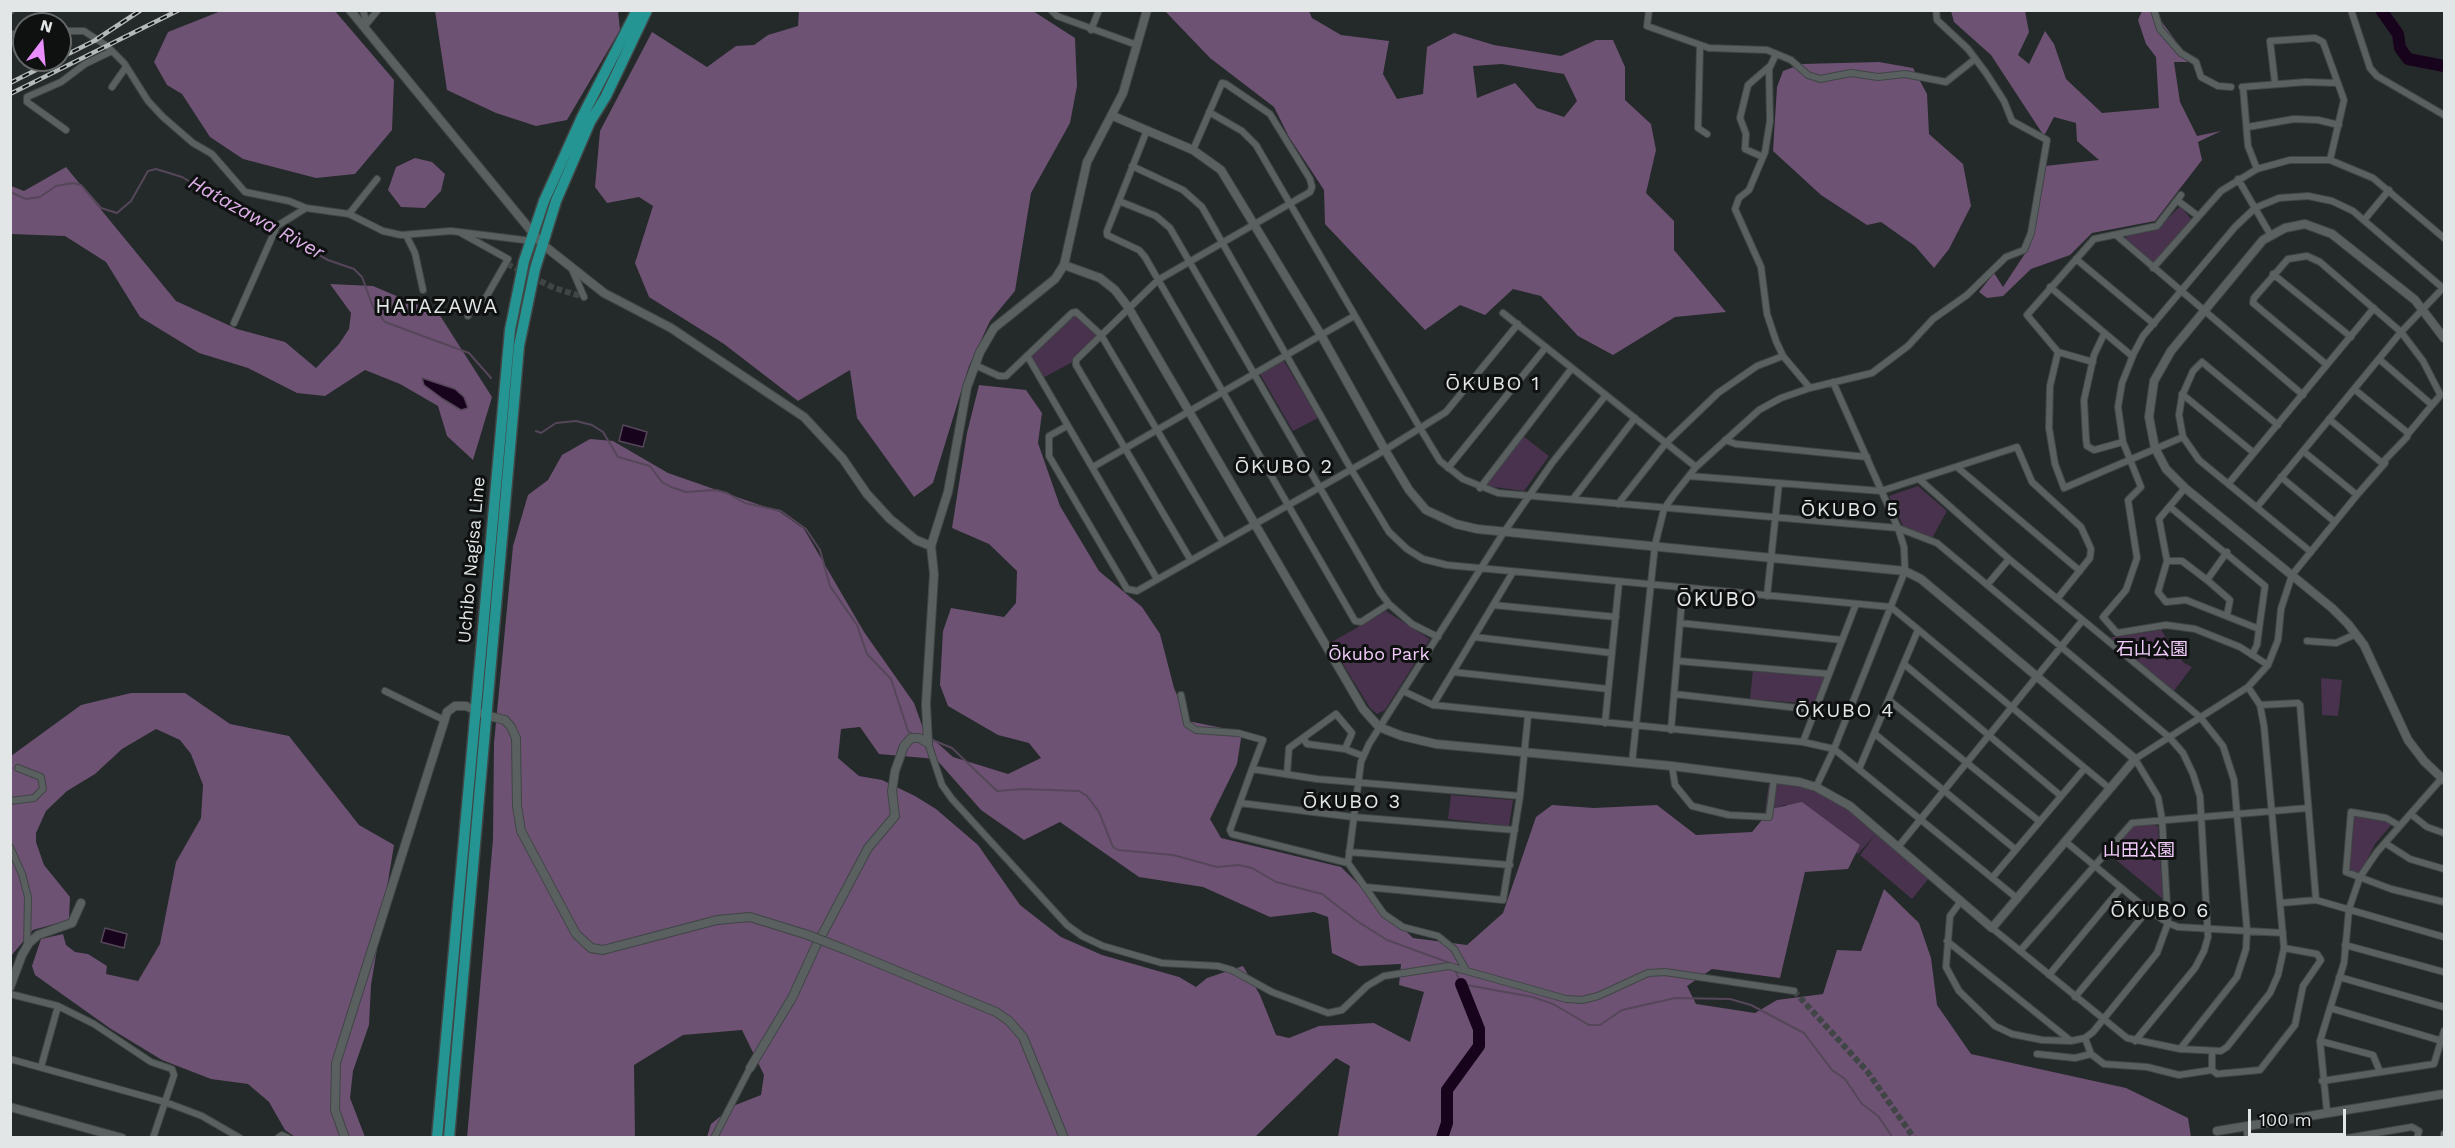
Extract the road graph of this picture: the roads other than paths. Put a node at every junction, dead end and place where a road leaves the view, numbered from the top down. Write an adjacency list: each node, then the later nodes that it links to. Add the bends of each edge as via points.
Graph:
1 (350, 10): 13 (street)
2 (363, 10): 13 (street)
3 (378, 10): 13 (street)
4 (637, 10): 56 (highway, Uchibo Nagisa Line, via 562,159)
5 (648, 10): 56 (highway, Uchibo Nagisa Line, via 590,122)
6 (1051, 10): 14 (street)
7 (1099, 10): 14 (street)
8 (1147, 10): 16 (street)
9 (1649, 10): 17 (street, via 1647,26)
10 (1936, 10): 20 (street, via 1937,20)
11 (2154, 10): 26 (street, via 2160,29 2181,53 2196,62 2201,77 2218,86)
12 (2351, 10): 28 (street, via 2370,68 2377,76)
13 (363, 26): 56 (street)
14 (1091, 30): 16 (street)
15 (72, 32): 18 (street, via 90,33)
16 (1137, 45): 29 (street)
17 (1700, 45): 19 (street, via 1752,48); 34 (street, via 1698,128)
18 (112, 51): 21 (street); 32 (street, via 85,64 62,82 27,97 27,102)
19 (1776, 54): 20 (street, via 1820,79 1851,74 1905,74 1946,82); 22 (street)
20 (1975, 59): 98 (street, via 1998,90 2012,121 2048,143 2031,233 2024,250 2006,257 1967,295 1933,319 1908,346 1872,373)
21 (126, 66): 25 (street); 45 (street, via 148,101 193,143 212,153 244,192)
22 (1770, 66): 36 (street, via 1769,135); 36 (street, via 1748,85 1740,118 1746,134 1745,148)
23 (2275, 83): 24 (street); 24 (street, via 2270,41 2315,38 2322,42); 31 (street, via 2242,87)
24 (2337, 83): 30 (street, via 2344,100)
25 (112, 87)
26 (2231, 87)
27 (1209, 112): 35 (street); 44 (street, via 1242,131 1256,145); 44 (street, via 1222,83 1270,114 1312,187)
28 (2445, 115)
29 (1113, 116): 33 (street); 60 (street, via 1087,162)
30 (2339, 124): 31 (street, via 2294,119); 37 (street)
31 (2248, 127): 39 (street, via 2248,146)
32 (66, 130)
33 (1147, 130): 35 (street); 38 (street)
34 (1707, 134)
35 (1193, 150): 50 (street, via 1221,170)
36 (1763, 157): 89 (street, via 1749,190 1739,198 1735,209 1761,267 1767,314)
37 (2330, 160): 39 (street, via 2290,160); 42 (street, via 2373,178)
38 (1132, 166): 43 (street); 57 (street, via 1193,197)
39 (2257, 169): 41 (street)
40 (377, 179): 47 (street)
41 (2238, 179): 46 (street); 48 (street)
42 (2389, 190): 49 (street); 55 (street)
43 (1119, 201): 59 (street, via 1156,216 1170,228); 64 (street, via 1107,235 1139,250)
44 (1290, 203): 50 (street); 76 (street)
45 (306, 208): 47 (street); 77 (street, via 277,226)
46 (2255, 208): 49 (street, via 2279,198 2308,196 2332,201); 52 (street); 68 (street)
47 (349, 214): 53 (street, via 383,231)
48 (2198, 216): 54 (street, via 2179,198 2157,226); 62 (street)
49 (2365, 219): 66 (street)
50 (1254, 225): 57 (street); 83 (street)
51 (458, 231): 53 (street); 56 (street); 75 (street, via 508,259 485,299 472,304)
52 (2270, 234): 72 (street, via 2305,224 2325,230); 73 (street)
53 (406, 235): 67 (street, via 415,253)
54 (2116, 235): 58 (street, via 2094,239); 62 (street)
55 (2445, 238)
56 (536, 240): 61 (street); 210 (highway, Uchibo Nagisa Line, via 524,261 510,330); 212 (highway, Uchibo Nagisa Line, via 519,346)
57 (1221, 244): 59 (street); 88 (street)
58 (2076, 259): 65 (street); 79 (street)
59 (1189, 262): 64 (street); 97 (street)
60 (1064, 265): 70 (street, via 1100,278); 94 (street, via 1055,279 994,327)
61 (571, 267): 69 (street); 156 (street, via 604,293 671,328 795,410 843,459 890,519 916,540)
62 (2153, 268): 68 (street)
63 (2274, 274): 71 (street, via 2288,259 2307,256 2320,262); 84 (street); 95 (street, via 2253,303)
64 (1158, 280): 70 (street); 101 (street)
65 (2050, 287): 82 (street); 87 (street, via 2027,315)
66 (2444, 288): 72 (street)
67 (423, 290)
68 (2181, 292): 73 (street); 79 (street)
69 (584, 297)
70 (1128, 307): 81 (street); 107 (street)
71 (2374, 308): 80 (street); 84 (street)
72 (2424, 309): 80 (street); 85 (street)
73 (2203, 312): 105 (street); 119 (street, via 2171,351 2154,381 2149,417)
74 (1503, 313): 78 (street)
75 (468, 316)
76 (1354, 316): 83 (street); 112 (street)
77 (234, 323)
78 (1518, 324): 86 (street); 112 (street, via 1446,412)
79 (2154, 324): 90 (street)
80 (2401, 332): 92 (street); 102 (street)
81 (1101, 334): 91 (street, via 1076,312 1072,313); 113 (street); 120 (street, via 1076,360 1076,365)
82 (2104, 334): 90 (street); 93 (street)
83 (1321, 335): 88 (street); 121 (street)
84 (2351, 337): 95 (street)
85 (2445, 338)
86 (1546, 347): 96 (street); 130 (street)
87 (2058, 352): 93 (street); 125 (street, via 2050,386 2049,428 2062,485 2070,488)
88 (1286, 355): 97 (street); 131 (street)
89 (1783, 356): 99 (street); 118 (street, via 1742,375)
90 (2132, 356): 117 (street, via 2118,407)
91 (1028, 357): 94 (street, via 1006,376); 111 (street)
92 (2379, 359): 100 (street); 106 (street)
93 (2093, 362): 117 (street, via 2084,400 2087,446 2094,450)
94 (975, 365): 156 (street, via 962,411 948,492)
95 (2327, 365): 105 (street)
96 (1572, 368): 104 (street); 138 (street)
97 (1254, 374): 101 (street); 137 (street)
98 (1833, 382): 99 (street); 124 (street)
99 (1810, 388): 116 (street, via 1759,410)
100 (2354, 389): 109 (street); 114 (street)
101 (1222, 392): 107 (street); 145 (street)
102 (2443, 393): 106 (street)
103 (2182, 394): 110 (street, via 2202,362); 115 (street, via 2179,414); 123 (street)
104 (1606, 395): 108 (street); 141 (street)
105 (2302, 395): 110 (street)
106 (2432, 405): 114 (street)
107 (1189, 410): 113 (street); 151 (street)
108 (1635, 418): 118 (street); 143 (street)
109 (2330, 419): 122 (street); 126 (street)
110 (2278, 425): 123 (street)
111 (1067, 426): 127 (street); 168 (street, via 1049,436 1049,456 1127,589 1137,591)
112 (1420, 428): 121 (street); 130 (street)
113 (1157, 429): 120 (street); 154 (street)
114 (2408, 434): 126 (street)
115 (2183, 437): 119 (street); 136 (street, via 2199,460)
116 (1725, 440): 124 (street); 128 (street)
117 (2123, 442): 125 (street)
118 (1666, 443): 128 (street); 144 (street)
119 (2156, 448): 125 (street); 139 (street, via 2166,469)
120 (1125, 449): 127 (street); 160 (street)
121 (1384, 450): 131 (street); 153 (street, via 1426,510 1456,524)
122 (2303, 451): 133 (street); 142 (street)
123 (2254, 453): 136 (street)
124 (1867, 457): 140 (street)
125 (2129, 461): 193 (street, via 2141,487 2128,500 2137,558 2126,590 2103,617 2117,633 2180,625)
126 (2385, 463): 142 (street)
127 (1093, 467): 168 (street)
128 (1696, 467): 132 (street)
129 (1957, 467): 134 (street); 164 (street); 164 (street, via 2018,447 2032,482 2086,533 2090,558)
130 (1448, 468): 138 (street)
131 (1351, 469): 137 (street); 163 (street, via 1389,532 1407,549 1423,559)
132 (1689, 476): 135 (street); 148 (street)
133 (2281, 477): 147 (street); 150 (street)
134 (1919, 479): 140 (street); 161 (street)
135 (1779, 483): 140 (street); 149 (street)
136 (2229, 483): 147 (street)
137 (1319, 486): 145 (street); 176 (street)
138 (1480, 488): 141 (street)
139 (2185, 488): 146 (street); 167 (street)
140 (1881, 491): 152 (street)
141 (1529, 495): 143 (street); 153 (street)
142 (2357, 495): 150 (street)
143 (1573, 499): 144 (street)
144 (1618, 504): 148 (street)
145 (1288, 505): 151 (street); 176 (street, via 1355,621 1361,622)
146 (2169, 507): 157 (street); 162 (street, via 2160,519)
147 (2257, 507): 158 (street)
148 (1664, 509): 149 (street); 155 (street)
149 (1775, 519): 152 (street); 159 (street)
150 (2335, 522): 158 (street)
151 (1255, 524): 154 (street); 218 (street, via 1362,708)
152 (1898, 528): 166 (street); 172 (street, via 1937,543)
153 (1503, 532): 155 (street); 163 (street)
154 (1222, 542): 160 (street)
155 (1654, 545): 159 (street); 171 (street)
156 (931, 546): 225 (street, via 934,574 926,704)
157 (2227, 552): 169 (street); 184 (street, via 2265,586)
158 (2311, 552): 167 (street)
159 (1771, 557): 166 (street); 174 (street)
160 (1190, 559): 168 (street)
161 (2009, 559): 172 (street); 175 (street)
162 (2167, 561): 169 (street, via 2182,561); 180 (street, via 2158,592 2166,602 2186,600)
163 (1480, 569): 165 (street); 187 (street)
164 (2080, 571): 175 (street)
165 (1513, 572): 170 (street); 178 (street)
166 (1905, 572): 179 (street); 199 (street, via 1921,579)
167 (2292, 574): 186 (street); 196 (street, via 2281,609 2278,640)
168 (1157, 579)
169 (2206, 580): 180 (street, via 2230,600)
170 (1619, 582): 171 (street); 181 (street)
171 (1652, 585): 173 (street); 217 (street)
172 (1987, 585): 191 (street)
173 (1683, 588): 174 (street); 183 (street)
174 (1767, 596): 177 (street)
175 (2057, 599): 182 (street)
176 (1389, 604): 187 (street, via 1412,624)
177 (1856, 604): 179 (street); 189 (street)
178 (1493, 605): 181 (street); 188 (street)
179 (1891, 607): 185 (street); 227 (street)
180 (2227, 615): 184 (street)
181 (1616, 617): 192 (street)
182 (2082, 621): 191 (street); 214 (street)
183 (1680, 623): 189 (street); 194 (street)
184 (2259, 628): 193 (street)
185 (1918, 630): 195 (street); 209 (street)
186 (2356, 634): 190 (street, via 2336,643); 239 (street, via 2408,740)
187 (1437, 637): 203 (street)
188 (1474, 637): 192 (street); 197 (street)
189 (1842, 640): 198 (street)
190 (2307, 641)
191 (2060, 648): 199 (street); 222 (street)
192 (1611, 653): 201 (street)
193 (2252, 655): 196 (street)
194 (1678, 661): 198 (street); 205 (street)
195 (1904, 664): 206 (street); 221 (street)
196 (2268, 665): 200 (street)
197 (1453, 672): 201 (street); 207 (street)
198 (1829, 674): 211 (street)
199 (2038, 676): 209 (street); 230 (street)
200 (2248, 687): 208 (street); 214 (street)
201 (1608, 688): 216 (street)
202 (385, 691): 215 (street)
203 (1403, 691): 207 (street); 218 (street)
204 (1181, 694): 236 (street, via 1187,724 1196,730 1238,733 1263,740)
205 (1674, 694): 211 (street); 219 (street)
206 (1890, 700): 220 (street); 232 (street)
207 (1433, 705): 213 (street)
208 (2260, 705): 249 (street, via 2300,705); 250 (street)
209 (2012, 707): 221 (street); 235 (street)
210 (474, 710): 212 (street); 215 (street, via 455,706); 334 (highway, Uchibo Nagisa Line)
211 (1816, 710): 224 (street)
212 (485, 715): 335 (highway, Uchibo Nagisa Line); 337 (street, bridge, via 505,720 511,727 516,738 521,831 576,934 591,948 603,950 717,920 750,917 844,949 996,1012 1009,1021 1023,1038)
213 (1528, 716): 216 (street); 228 (street)
214 (2200, 717): 222 (street); 251 (street, via 2229,760)
215 (444, 720): 333 (street, via 336,1063 335,1110)
216 (1605, 723): 217 (street)
217 (1636, 726): 219 (street); 231 (street)
218 (1379, 727): 228 (street, via 1436,744); 229 (street)
219 (1671, 730): 224 (street)
220 (1875, 734): 237 (street); 244 (street)
221 (1989, 736): 232 (street); 246 (street)
222 (2169, 737): 230 (street); 254 (street, via 2183,753 2193,774)
223 (1302, 738): 226 (street, via 1307,744); 226 (street, via 1336,714 1352,733); 238 (street, via 1288,748)
224 (1803, 742): 227 (street)
225 (928, 743): 294 (street, via 942,785 978,829 1066,925 1103,946 1162,963 1232,970 1272,992 1328,1013 1342,1010 1384,976 1449,966); 318 (street, via 911,738 904,746 892,791 895,816 868,848 792,998)
226 (1345, 749): 229 (street)
227 (1834, 749): 237 (street); 242 (street)
228 (1524, 753): 231 (street); 245 (street)
229 (1363, 756): 241 (street)
230 (2135, 759): 243 (street); 256 (street, via 2158,797)
231 (1632, 763): 233 (street)
232 (1967, 763): 244 (street); 257 (street)
233 (1672, 766): 240 (street); 240 (street, via 1676,785 1692,806 1729,815 1769,818)
234 (18, 768): 247 (street, via 41,777 43,789 37,797)
235 (2085, 768): 243 (street); 246 (street)
236 (1252, 769): 238 (street); 248 (street)
237 (1860, 769): 255 (street)
238 (1287, 774): 241 (street)
239 (2444, 778): 252 (street)
240 (1774, 779): 242 (street)
241 (1358, 782): 245 (street); 253 (street)
242 (1816, 787): 264 (street, via 1850,806)
243 (2109, 788): 261 (street)
244 (1944, 790): 255 (street); 265 (street)
245 (1520, 795): 259 (street)
246 (2061, 796): 257 (street)
247 (10, 801)
248 (1240, 803): 253 (street); 267 (street, via 1232,834)
249 (2308, 808): 250 (street); 276 (street)
250 (2274, 811): 251 (street); 280 (street)
251 (2236, 814): 254 (street); 286 (street)
252 (2412, 815): 258 (street); 260 (street, via 2427,827)
253 (1353, 817): 259 (street); 266 (street)
254 (2201, 817): 256 (street); 285 (street)
255 (1920, 819): 264 (street); 271 (street)
256 (2162, 819): 269 (street, via 2132,823); 283 (street)
257 (2039, 821): 265 (street)
258 (2400, 826): 262 (street); 272 (street, via 2386,818 2351,812 2346,872)
259 (1515, 830): 268 (street)
260 (2445, 832)
261 (2066, 842): 269 (street); 275 (street)
262 (2385, 843): 270 (street, via 2404,857); 272 (street)
263 (10, 847): 291 (street, via 28,897)
264 (1898, 847): 277 (street)
265 (2015, 849): 271 (street)
266 (1349, 852): 267 (street); 268 (street)
267 (1348, 863): 273 (street)
268 (1510, 865): 273 (street, via 1503,900)
269 (2094, 865): 274 (street); 293 (street)
270 (2445, 869)
271 (1992, 878): 275 (street)
272 (2360, 878): 278 (street); 281 (street)
273 (1365, 887): 294 (street, via 1384,914 1403,927 1438,936 1454,949)
274 (2121, 888): 282 (street); 296 (street)
275 (2018, 899): 284 (street)
276 (2316, 900): 280 (street); 281 (street)
277 (1961, 901): 284 (street); 289 (street, via 1950,916)
278 (2445, 902)
279 (81, 903): 291 (street, via 72,923 38,935)
280 (2282, 903): 287 (street)
281 (2349, 909): 288 (street); 290 (street)
282 (2148, 910): 283 (street); 301 (street)
283 (2168, 923): 285 (street); 305 (street, via 2157,953)
284 (1992, 928): 293 (street)
285 (2206, 928): 286 (street); 309 (street, via 2205,951 2195,968)
286 (2247, 930): 287 (street); 312 (street, via 2237,977)
287 (2283, 933): 292 (street)
288 (2445, 937)
289 (1947, 941): 308 (street); 308 (street, via 1947,967 1953,984 1995,1026 2042,1041)
290 (2345, 945): 295 (street); 297 (street)
291 (27, 947): 298 (street)
292 (2284, 948): 313 (street, via 2270,993 2227,1047); 319 (street, via 2311,952 2321,960 2302,986 2295,1024 2260,1070 2217,1074)
293 (2020, 951): 296 (street)
294 (1466, 970): 299 (street, via 1566,999 1598,996 1648,973 1665,972)
295 (2445, 972)
296 (2049, 975): 301 (street)
297 (2339, 978): 303 (street); 304 (street)
298 (10, 987)
299 (1794, 991)
300 (10, 994): 302 (street)
301 (2075, 997): 305 (street)
302 (58, 1006): 317 (street); 323 (street, via 94,1024 151,1062 172,1069 174,1075)
303 (2445, 1007)
304 (2330, 1008): 310 (street); 311 (street)
305 (2104, 1019): 307 (street); 309 (street, via 2114,1030)
306 (2445, 1031): 311 (street)
307 (2085, 1038): 308 (street); 315 (street)
308 (2071, 1041)
309 (2135, 1041): 312 (street)
310 (2320, 1041): 320 (street, via 2373,1055); 321 (street)
311 (2442, 1041): 320 (street, via 2434,1064)
312 (2180, 1049): 313 (street)
313 (2212, 1051): 319 (street)
314 (2037, 1054): 315 (street, via 2075,1058)
315 (2091, 1054): 319 (street, via 2104,1064 2147,1067 2179,1075)
316 (10, 1059): 317 (street)
317 (41, 1067): 323 (street)
318 (750, 1068): 336 (street)
319 (2212, 1070)
320 (2380, 1072): 321 (street)
321 (2322, 1081): 325 (street)
322 (2445, 1094): 325 (street)
323 (165, 1102): 329 (street); 330 (street)
324 (10, 1107): 328 (street)
325 (2327, 1112): 326 (street)
326 (2246, 1126): 327 (street); 338 (street)
327 (2217, 1131)
328 (122, 1137)
329 (153, 1137)
330 (240, 1137)
331 (278, 1137): 332 (street)
332 (288, 1137)
333 (345, 1137)
334 (437, 1137)
335 (448, 1137)
336 (714, 1137)
337 (1064, 1137)
338 (2248, 1137)
339 (2347, 1137): 340 (street, via 2412,1127 2419,1131)
340 (2417, 1137)

